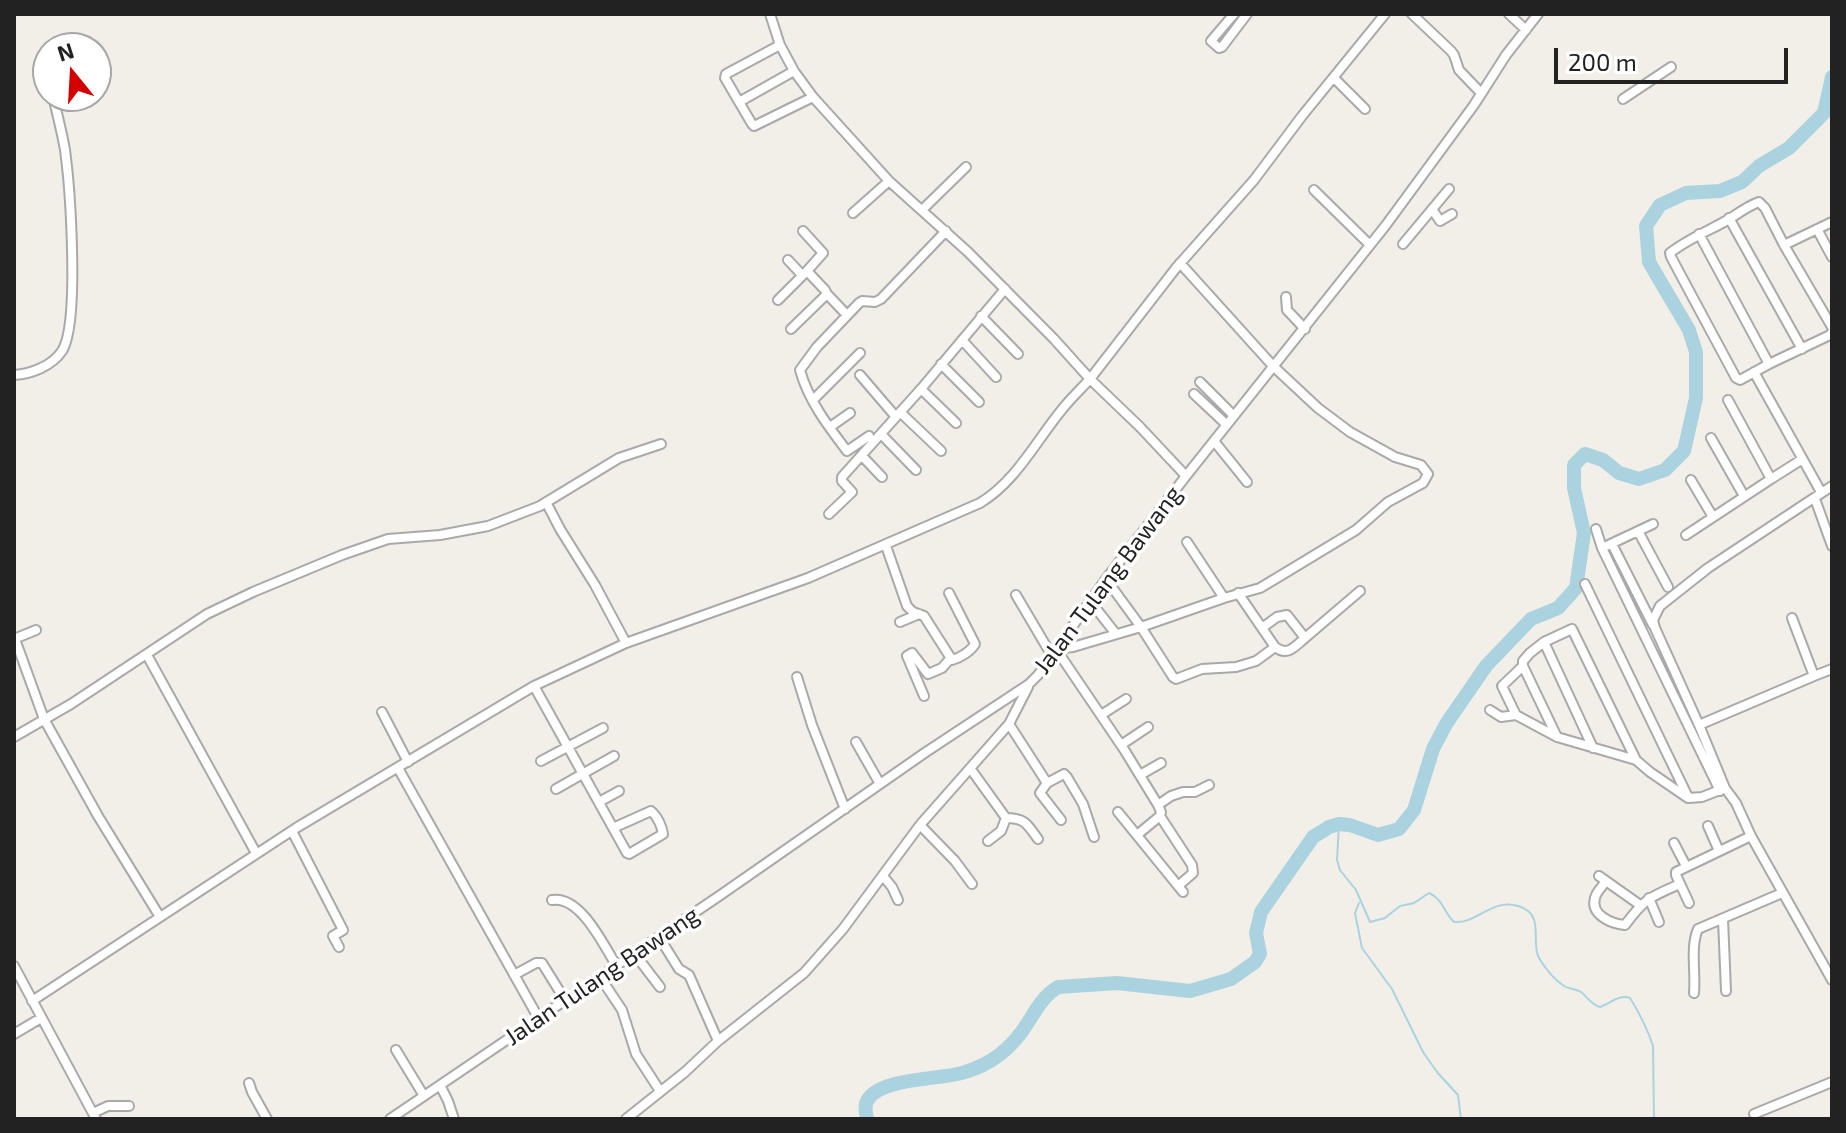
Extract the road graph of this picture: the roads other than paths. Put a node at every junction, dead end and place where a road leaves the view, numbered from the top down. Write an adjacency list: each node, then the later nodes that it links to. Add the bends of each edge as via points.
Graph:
1 (770, 14): 9 (street)
2 (1234, 14): 3 (street, via 1211,41 1219,48)
3 (1247, 14)
4 (1385, 14): 12 (street)
5 (1412, 14): 13 (street, via 1454,55 1459,70)
6 (1509, 14): 8 (street)
7 (1538, 14): 8 (street, Jalan Tulang Bawang)
8 (1526, 30): 13 (street, Jalan Tulang Bawang)
9 (780, 45): 11 (street); 16 (street, via 726,74)
10 (1671, 67): 15 (street)
11 (794, 71): 14 (street); 16 (street)
12 (1334, 78): 17 (street); 38 (street)
13 (1481, 93): 34 (street, Jalan Tulang Bawang)
14 (813, 97): 16 (street, via 754,126); 20 (street)
15 (1623, 99)
16 (739, 102)
17 (1365, 109)
18 (57, 112): 57 (street, via 65,150 72,250 67,342 50,363)
19 (966, 167): 24 (street)
20 (889, 181): 24 (street); 25 (street)
21 (1449, 189): 23 (street)
22 (1314, 190): 34 (street)
23 (1432, 209): 26 (street, via 1440,221); 33 (street)
24 (922, 210): 31 (street)
25 (853, 213)
26 (1452, 214)
27 (1729, 218): 32 (street); 35 (street, via 1759,202); 50 (street)
28 (1832, 222): 29 (street)
29 (1817, 229): 35 (street); 36 (street)
30 (803, 231): 39 (street, via 823,253)
31 (946, 231): 40 (street); 44 (street, via 881,299 862,301)
32 (1699, 234): 54 (street); 56 (street, via 1671,257 1736,378)
33 (1403, 244)
34 (1370, 245): 47 (street, Jalan Tulang Bawang)
35 (1784, 245): 48 (street)
36 (1832, 257)
37 (788, 260): 39 (street)
38 (1180, 263): 55 (street); 60 (street)
39 (804, 273): 41 (street); 43 (street)
40 (1005, 289): 45 (street); 60 (street)
41 (827, 294): 44 (street); 46 (street)
42 (1286, 297): 47 (street, via 1287,310)
43 (778, 300)
44 (847, 315): 64 (street, via 800,370)
45 (981, 316): 49 (street); 52 (street)
46 (791, 329)
47 (1305, 329): 55 (street, Jalan Tulang Bawang)
48 (1832, 333): 50 (street)
49 (962, 340): 53 (street); 59 (street)
50 (1802, 349): 54 (street)
51 (860, 353): 64 (street)
52 (1018, 354)
53 (941, 364): 62 (street); 66 (street)
54 (1769, 364): 56 (street)
55 (1273, 366): 69 (street, Jalan Tulang Bawang); 106 (street, via 1350,432 1421,465 1428,474 1423,483 1388,502 1356,530 1260,588)
56 (1754, 372): 80 (street)
57 (14, 375)
58 (860, 375): 68 (street)
59 (996, 377)
60 (1090, 379): 82 (street); 98 (street, via 994,495)
61 (1200, 382): 69 (street)
62 (921, 389): 68 (street); 70 (street)
63 (1194, 394): 71 (street)
64 (813, 400): 72 (street)
65 (1728, 400): 84 (street)
66 (979, 402)
67 (850, 413): 72 (street)
68 (898, 414): 73 (street); 78 (street)
69 (1233, 415): 71 (street, Jalan Tulang Bawang)
70 (956, 423)
71 (1226, 424): 76 (street, Jalan Tulang Bawang)
72 (830, 427): 74 (street, via 847,451)
73 (881, 434): 79 (street); 81 (street)
74 (869, 436)
75 (1711, 438): 89 (street)
76 (1214, 441): 82 (street, Jalan Tulang Bawang); 86 (street)
77 (661, 444): 90 (street, via 619,458)
78 (941, 451)
79 (862, 456): 83 (street); 91 (street, via 841,479 852,492)
80 (1801, 460): 84 (street); 88 (street)
81 (916, 470)
82 (1186, 476): 101 (street, Jalan Tulang Bawang)
83 (882, 477)
84 (1771, 479): 89 (street)
85 (1691, 480): 92 (street)
86 (1247, 482)
87 (1832, 486): 88 (street)
88 (1818, 495): 100 (street); 115 (street, via 1660,606)
89 (1744, 496): 92 (street)
90 (546, 502): 121 (street); 124 (street, via 488,526 388,539 342,555 207,614)
91 (829, 514)
92 (1713, 517): 96 (street)
93 (1653, 524): 95 (street)
94 (1596, 529): 99 (street)
95 (1638, 531): 99 (street); 103 (street)
96 (1686, 535)
97 (1187, 542): 108 (street)
98 (886, 546): 110 (street, via 907,606); 121 (street)
99 (1607, 546): 115 (street); 164 (street)
100 (1832, 546)
101 (1106, 579): 109 (street, Jalan Tulang Bawang); 113 (street)
102 (1585, 584): 166 (street)
103 (1668, 587)
104 (1360, 591): 118 (street)
105 (949, 593): 125 (street, via 975,642 972,649)
106 (1238, 593): 108 (street); 114 (street)
107 (1016, 595): 123 (street)
108 (1224, 598): 113 (street)
109 (1090, 601): 117 (street); 123 (street, Jalan Tulang Bawang)
110 (920, 614): 112 (street); 125 (street)
111 (1792, 618): 129 (street)
112 (900, 622)
113 (1141, 627): 117 (street); 122 (street, via 1176,679 1202,669 1256,661)
114 (1262, 628): 118 (street, via 1287,615); 122 (street)
115 (1655, 628): 142 (street)
116 (36, 630): 119 (street)
117 (1116, 634): 123 (street)
118 (1305, 638): 122 (street, via 1285,652)
119 (15, 639): 140 (street)
120 (1544, 642): 126 (street); 150 (street); 152 (street, via 1572,629)
121 (626, 643): 133 (street)
122 (1275, 647)
123 (1056, 649): 132 (street, Jalan Tulang Bawang); 138 (street)
124 (147, 655): 140 (street); 185 (street)
125 (950, 659): 128 (street)
126 (1523, 666): 139 (street, via 1502,686); 146 (street)
127 (1832, 669): 129 (street)
128 (928, 674): 131 (street); 131 (street, via 912,653 907,655)
129 (1814, 676): 142 (street)
130 (797, 677): 169 (street)
131 (918, 681): 134 (street)
132 (1029, 684): 141 (street); 161 (street, Jalan Tulang Bawang)
133 (534, 686): 149 (street); 154 (street)
134 (924, 696)
135 (1126, 699): 138 (street)
136 (1490, 710): 139 (street, via 1501,717)
137 (382, 712): 154 (street)
138 (1101, 715): 148 (street)
139 (1516, 715): 146 (street)
140 (44, 719): 145 (street); 198 (street)
141 (1009, 724): 157 (street); 160 (street)
142 (1699, 725): 164 (street)
143 (1148, 727): 148 (street)
144 (603, 728): 149 (street)
145 (14, 737)
146 (1557, 737): 150 (street)
147 (856, 742): 161 (street)
148 (1121, 745): 159 (street)
149 (568, 746): 153 (street); 158 (street)
150 (1593, 748): 152 (street)
151 (614, 756): 158 (street)
152 (1636, 760): 166 (street)
153 (541, 761)
154 (408, 762): 156 (street)
155 (1161, 763): 159 (street)
156 (398, 768): 177 (street); 206 (street)
157 (970, 768): 172 (street); 174 (street)
158 (583, 774): 163 (street); 167 (street)
159 (1140, 775): 168 (street)
160 (1047, 783): 173 (street, via 1041,794); 180 (street, via 1061,774 1067,777)
161 (880, 784): 169 (street, Jalan Tulang Bawang)
162 (1209, 785): 168 (street)
163 (556, 789)
164 (1722, 790): 166 (street); 179 (street, via 1736,803)
165 (619, 791): 167 (street)
166 (1688, 798)
167 (599, 802): 176 (street)
168 (1158, 805): 171 (street)
169 (845, 809): 201 (street, Jalan Tulang Bawang)
170 (1118, 812): 178 (street)
171 (1160, 816): 178 (street); 178 (street, via 1192,865 1193,873 1180,889)
172 (1006, 818): 181 (street, via 1019,818); 182 (street, via 1001,831)
173 (1061, 820)
174 (920, 825): 189 (street); 190 (street)
175 (1708, 826): 184 (street)
176 (613, 828): 186 (street); 186 (street, via 646,812 655,815 662,836)
177 (292, 831): 185 (street); 202 (street, via 343,930 333,936)
178 (1137, 835)
179 (1751, 836): 184 (street); 192 (street)
180 (1094, 837)
181 (1038, 839)
182 (988, 841)
183 (1674, 843): 188 (street)
184 (1719, 851): 188 (street)
185 (256, 853): 198 (street)
186 (629, 854): 187 (street)
187 (620, 858)
188 (1686, 866): 191 (street, via 1676,872)
189 (883, 876): 195 (street); 217 (street, via 804,973)
190 (972, 884)
191 (1680, 884): 193 (street); 196 (street)
192 (1782, 893): 199 (street); 208 (street)
193 (1649, 898): 197 (street); 200 (street)
194 (552, 900): 204 (street, via 581,911)
195 (898, 900)
196 (1689, 903)
197 (1640, 905): 197 (street, via 1603,879 1594,900 1600,916 1620,925)
198 (160, 917): 213 (street)
199 (1723, 919): 210 (street); 211 (street, via 1695,932)
200 (1659, 922)
201 (659, 937): 203 (street, Jalan Tulang Bawang); 217 (street, via 679,969 689,975)
202 (339, 947)
203 (634, 953): 204 (street, Jalan Tulang Bawang); 209 (street)
204 (616, 965): 207 (street, Jalan Tulang Bawang)
205 (14, 966): 213 (street)
206 (514, 975): 212 (street, via 542,963); 215 (street)
207 (600, 977): 212 (street, Jalan Tulang Bawang); 222 (street, via 622,1010 636,1054)
208 (1832, 980)
209 (660, 987)
210 (1726, 991)
211 (1694, 993)
212 (565, 1000): 215 (street, Jalan Tulang Bawang)
213 (32, 1001): 214 (street)
214 (41, 1018): 216 (street); 226 (street)
215 (539, 1019): 221 (street, Jalan Tulang Bawang)
216 (14, 1034)
217 (718, 1041): 222 (street)
218 (396, 1050): 223 (street)
219 (1832, 1082): 225 (street)
220 (249, 1083): 227 (street)
221 (440, 1085): 223 (street, Jalan Tulang Bawang); 229 (street)
222 (660, 1091): 230 (street)
223 (424, 1096): 228 (street, Jalan Tulang Bawang)
224 (129, 1106): 226 (street, via 108,1106)
225 (1754, 1114)
226 (95, 1116)
227 (267, 1119)
228 (390, 1119)
229 (454, 1119)
230 (626, 1119)

